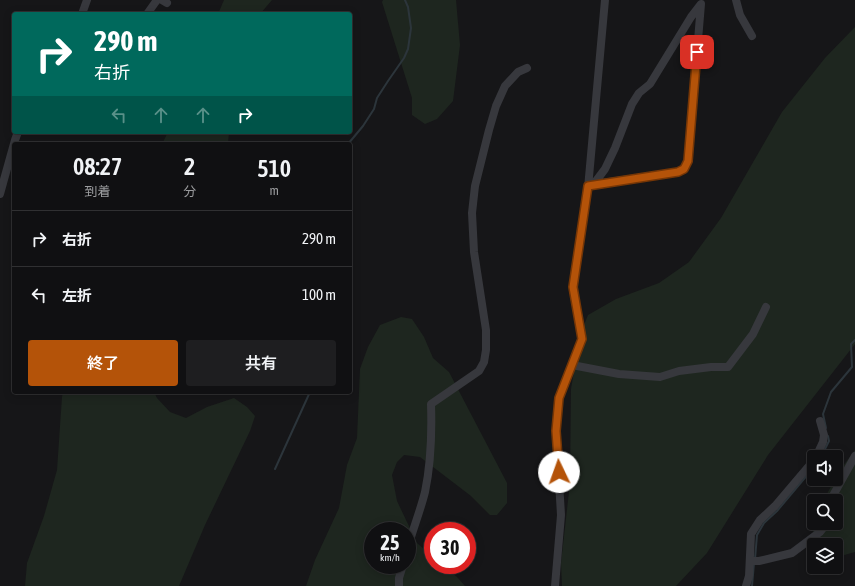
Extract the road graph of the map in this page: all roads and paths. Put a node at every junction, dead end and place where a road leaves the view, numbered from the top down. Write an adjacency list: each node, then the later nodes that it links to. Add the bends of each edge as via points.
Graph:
1 (87, 0): 7 (street)
2 (150, 0): 8 (street)
3 (157, 0): 9 (street)
4 (605, 0): 13 (street)
5 (736, 0): 10 (street, via 740,15)
6 (703, 2): 13 (street, via 691,16 650,84 639,93 632,104 605,169); 13 (street, via 688,161 684,169)
7 (83, 12)
8 (147, 12)
9 (148, 12)
10 (752, 36)
11 (527, 68): 22 (street, via 518,72 505,86 496,106 475,186 472,213 474,252 486,330 484,362 479,371 431,404 430,461)
12 (12, 151): 14 (street)
13 (590, 185): 16 (street, via 573,287 582,339)
14 (0, 194)
15 (766, 307): 16 (street, via 753,334 728,367 680,371 660,377 619,374)
16 (572, 365): 27 (street, via 559,398 556,431 562,514)
17 (820, 421): 18 (street, via 824,442)
18 (820, 450)
19 (855, 456): 21 (street)
20 (807, 468): 24 (street, via 760,520 751,534)
21 (834, 494)
22 (416, 522)
23 (822, 530): 24 (street, via 792,553 759,562)
24 (750, 561): 28 (street)
25 (401, 574): 26 (street)
26 (399, 586)
27 (555, 586)
28 (746, 586)

